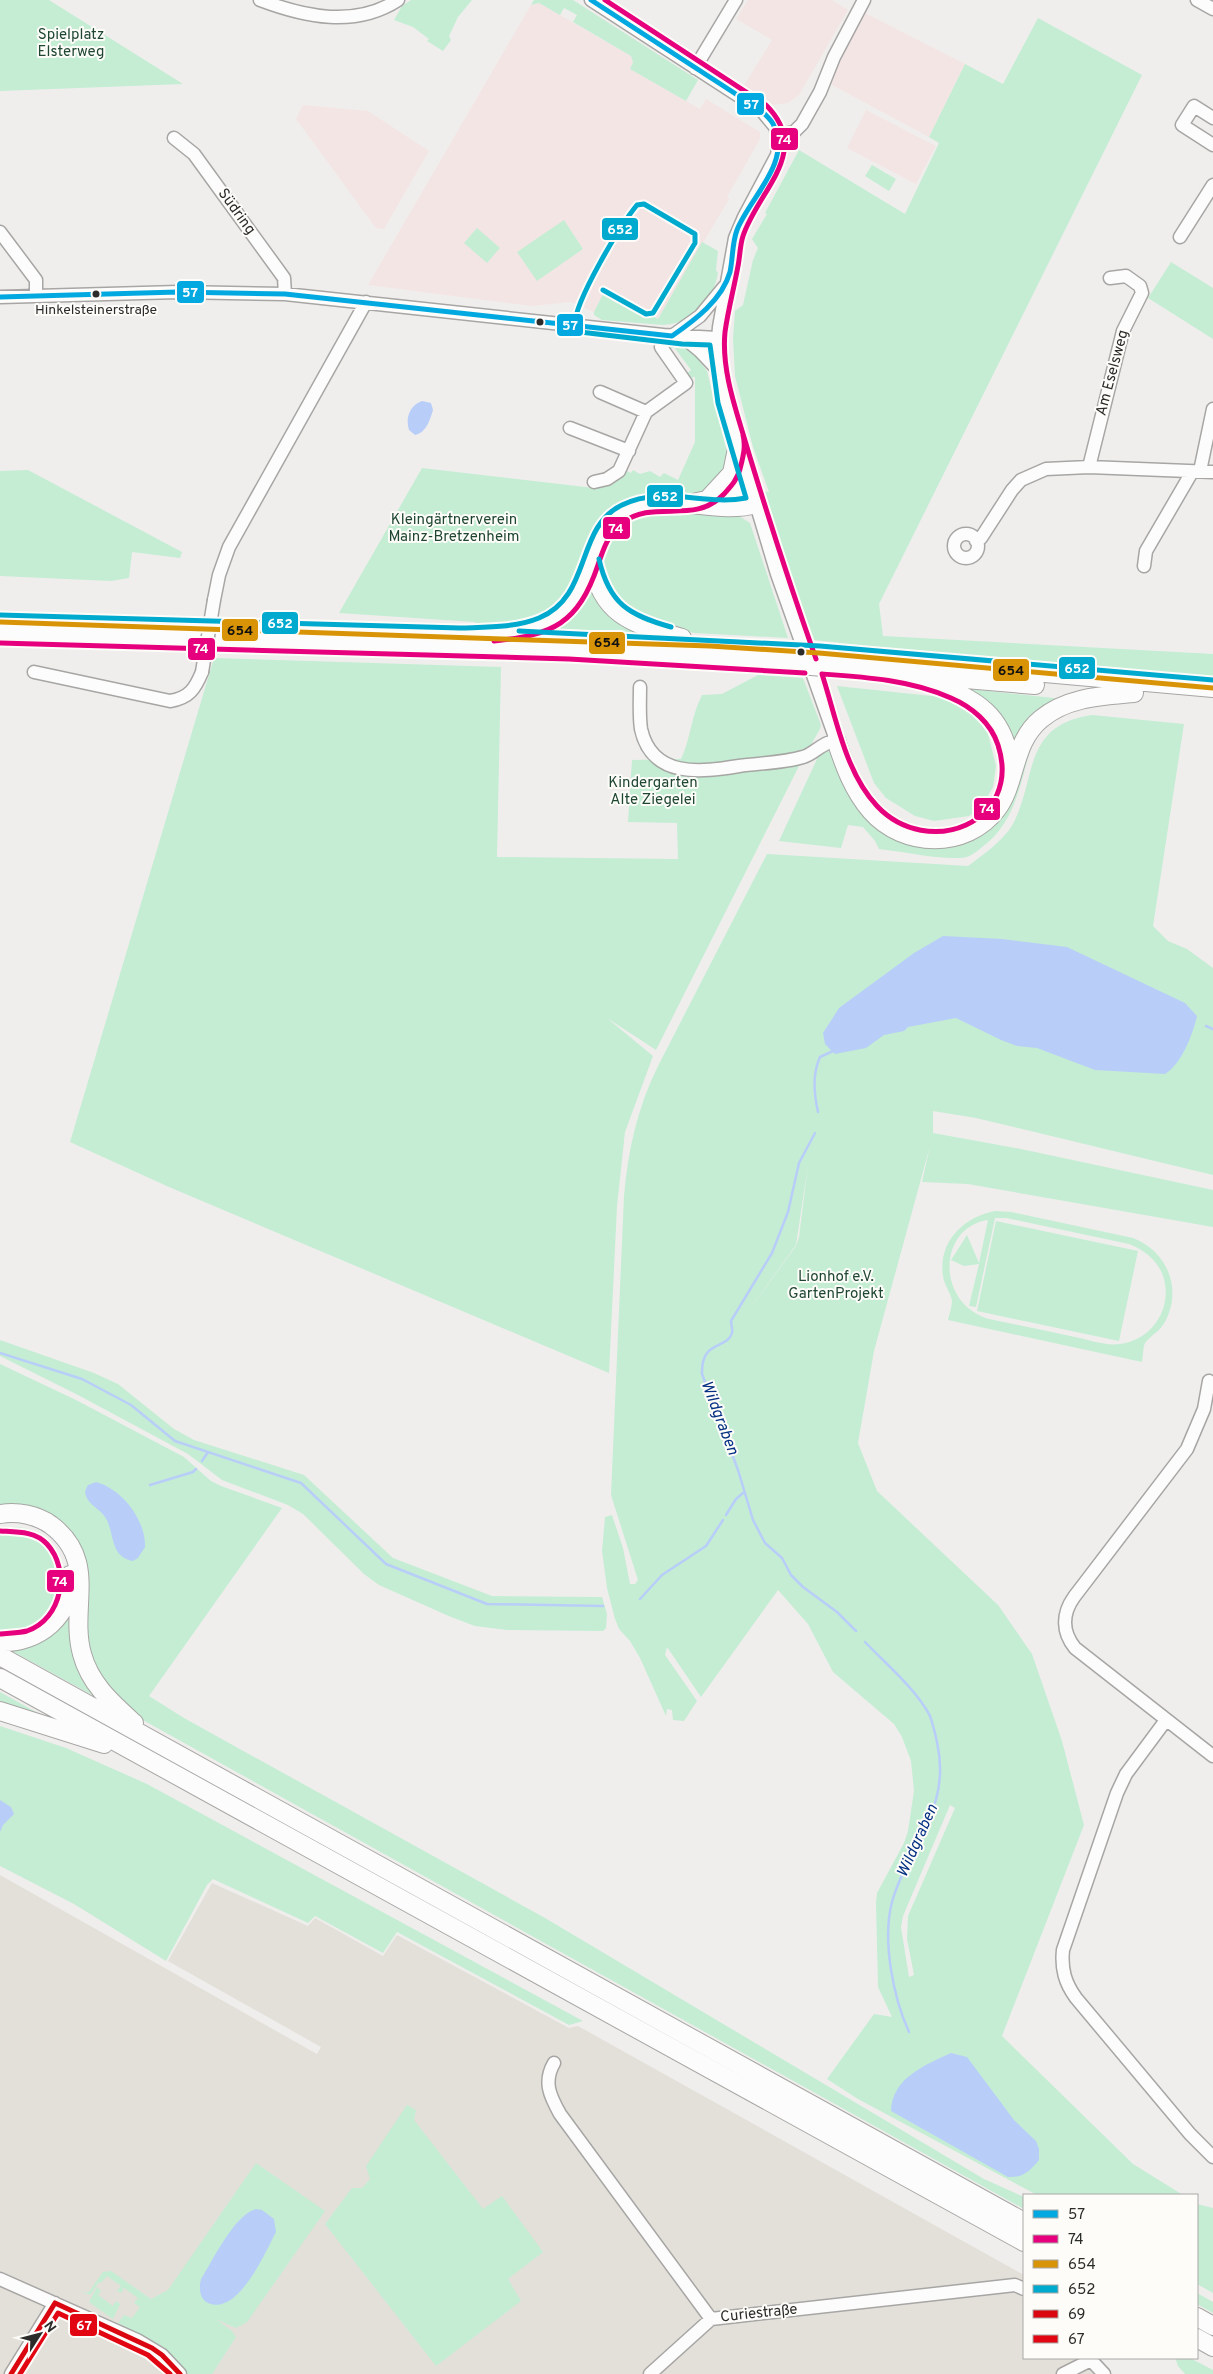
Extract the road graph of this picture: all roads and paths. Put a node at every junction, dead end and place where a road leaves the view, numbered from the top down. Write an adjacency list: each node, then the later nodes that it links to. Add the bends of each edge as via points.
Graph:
1 (260, 0): 2 (street, via 308,14 335,17 364,15)
2 (398, 0)
3 (591, 0): 8 (street)
4 (736, 0): 8 (street)
5 (1197, 0): 7 (street)
6 (862, 3): 10 (street, via 802,124 794,132)
7 (1213, 9)
8 (695, 68): 10 (street, via 762,112)
9 (1213, 118): 12 (street, via 1194,106 1182,125)
10 (778, 135): 17 (street, via 777,155 751,207)
11 (174, 138): 18 (street, Südring, via 194,154 284,278)
12 (1213, 145)
13 (1213, 185): 15 (street)
14 (0, 232): 19 (street, via 36,280)
15 (1180, 237)
16 (1110, 278): 31 (street, Am Eselsweg, via 1126,276 1140,286 1142,294 1123,331)
17 (725, 285): 22 (street, via 700,316); 23 (street)
18 (285, 294): 19 (street); 21 (street)
19 (36, 295): 20 (street)
20 (0, 297)
21 (366, 302): 22 (street); 46 (street, bridge, via 229,547 219,576 202,672 193,692 170,701)
22 (672, 336): 23 (street); 24 (street, via 700,351); 27 (street, via 662,347 686,383)
23 (718, 338): 24 (street)
24 (720, 371): 29 (street)
25 (600, 392): 27 (street)
26 (1213, 409): 32 (street)
27 (646, 412): 30 (street)
28 (570, 428): 30 (street)
29 (738, 444): 35 (highway, via 732,473); 36 (street)
30 (629, 451): 34 (street, via 619,471 608,479)
31 (1089, 467): 32 (street); 37 (street, via 1034,472 1012,490)
32 (1196, 472): 33 (street); 39 (street, via 1146,551)
33 (1213, 472)
34 (594, 482)
35 (700, 501): 36 (highway, via 742,492); 38 (highway, via 645,504 625,511 601,534)
36 (756, 504): 52 (street)
37 (976, 541)
38 (592, 561): 42 (highway, via 578,594 563,614 554,620 519,632); 43 (highway, via 606,602 619,614 654,630)
39 (1144, 566)
40 (0, 622): 42 (highway)
41 (0, 635): 44 (highway)
42 (460, 636): 43 (highway)
43 (710, 646): 44 (highway)
44 (796, 658): 45 (highway, bridge)
45 (821, 660): 47 (highway); 49 (highway)
46 (34, 672)
47 (908, 674): 50 (highway); 53 (highway, via 964,696 984,709 1006,740)
48 (640, 687): 52 (street, via 641,729 648,746 676,769 695,772 802,758 821,745)
49 (1213, 688)
50 (1134, 693): 51 (highway); 53 (highway, via 1083,699 1048,713 1028,733)
51 (1213, 698)
52 (836, 740): 53 (highway, via 853,784 872,812 897,830 922,839 954,838 982,824 1000,804)
53 (1011, 772)
54 (1210, 1381): 61 (street, via 1204,1409 1187,1449 1065,1613 1067,1637 1075,1648)
55 (0, 1514): 62 (highway, via 18,1513 39,1519 58,1531 72,1548 80,1569 78,1633 86,1665 102,1693)
56 (0, 1523): 57 (highway, via 30,1525 48,1535 62,1551 70,1581 62,1610 49,1626 29,1638)
57 (0, 1642)
58 (0, 1656): 62 (highway)
59 (0, 1678): 63 (highway)
60 (0, 1711): 63 (highway)
61 (1166, 1720): 64 (street); 66 (street, via 1116,1793 1063,1950 1063,1970 1076,1998)
62 (152, 1741): 67 (highway)
63 (142, 1756): 68 (highway)
64 (1213, 1756)
65 (554, 2062): 73 (street, Curiestraße, via 547,2080 560,2114)
66 (1213, 2157)
67 (1023, 2221)
68 (1023, 2241)
69 (0, 2279): 71 (street)
70 (1023, 2288): 73 (street, Curiestraße, via 1014,2285)
71 (55, 2304): 78 (street); 79 (street, via 152,2348)
72 (1198, 2318): 74 (highway)
73 (711, 2319): 80 (street)
74 (1213, 2326)
75 (1198, 2339): 76 (highway)
76 (1213, 2347)
77 (1090, 2359): 81 (street); 82 (street)
78 (11, 2374)
79 (180, 2374)
80 (650, 2374)
81 (1063, 2374)
82 (1104, 2374)

